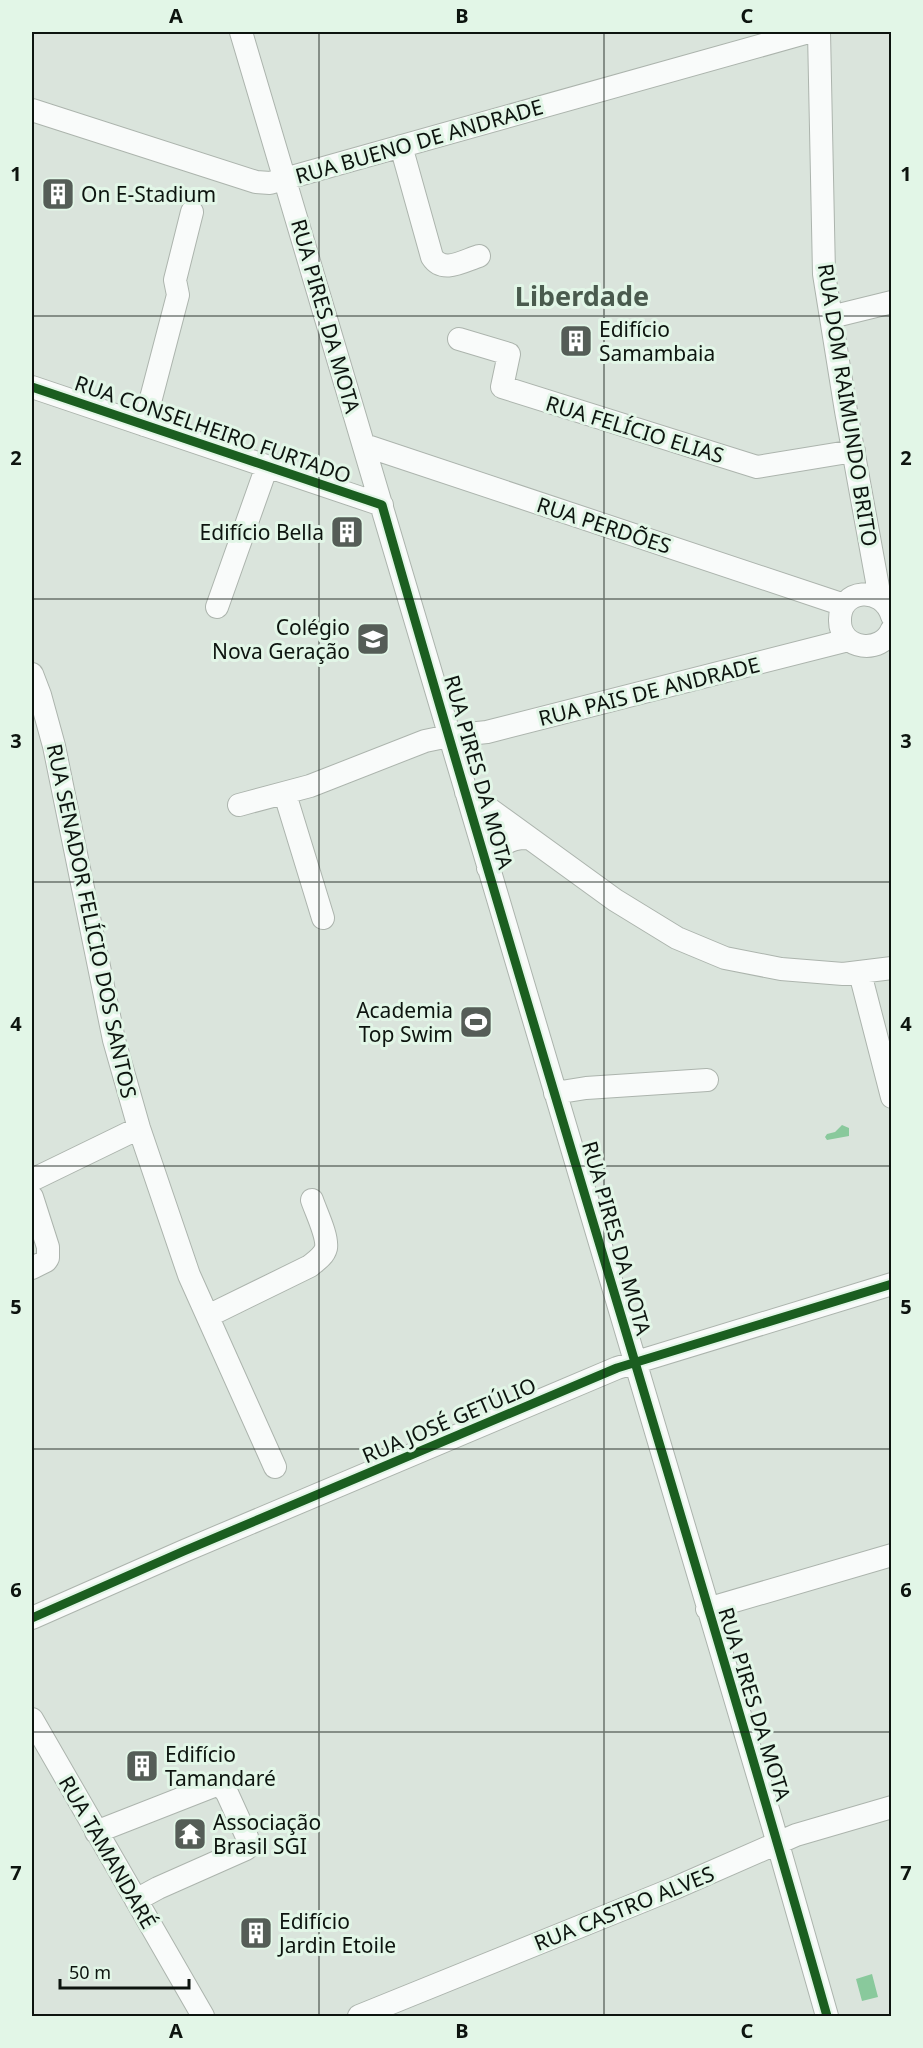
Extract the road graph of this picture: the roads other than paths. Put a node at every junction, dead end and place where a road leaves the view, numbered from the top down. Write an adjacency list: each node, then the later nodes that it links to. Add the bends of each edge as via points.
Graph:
1 (241, 32): 6 (street, RUA PIRES DA MOTA)
2 (808, 32): 5 (street, RUA BUENO DE ANDRADE)
3 (819, 32): 10 (street, RUA DOM RAIMUNDO BRITO, via 824,274)
4 (32, 110): 6 (street, RUA BUENO DE ANDRADE, via 256,182)
5 (401, 146): 6 (street, RUA BUENO DE ANDRADE); 8 (street, via 435,262 449,266)
6 (286, 179): 14 (street, RUA PIRES DA MOTA)
7 (192, 212): 13 (street, via 175,280 178,296)
8 (479, 256)
9 (891, 302): 10 (street)
10 (831, 316): 15 (street, RUA DOM RAIMUNDO BRITO)
11 (459, 339): 15 (street, RUA FELÍCIO ELIAS, via 509,354 502,387 757,467)
12 (32, 387): 13 (street, RUA CONSELHEIRO FURTADO)
13 (144, 425): 16 (street, RUA CONSELHEIRO FURTADO)
14 (364, 445): 17 (street, RUA PIRES DA MOTA); 18 (street, RUA PERDÕES)
15 (854, 451): 20 (street, RUA DOM RAIMUNDO BRITO)
16 (267, 466): 17 (street, RUA CONSELHEIRO FURTADO); 19 (street)
17 (382, 505): 23 (street, RUA PIRES DA MOTA)
18 (844, 605): 20 (street, via 855,596 868,594); 21 (street, via 839,623)
19 (217, 607)
20 (889, 625): 21 (street, via 883,641 860,646)
21 (848, 640): 23 (street, RUA PAIS DE ANDRADE, via 487,732)
22 (32, 674): 35 (street, RUA SENADOR FELÍCIO DOS SANTOS, via 54,746 114,1040)
23 (449, 736): 24 (street, RUA PIRES DA MOTA); 25 (street, RUA PAIS DE ANDRADE, via 425,741)
24 (466, 792): 27 (street); 28 (street, RUA PIRES DA MOTA)
25 (285, 794): 26 (street, RUA PAIS DE ANDRADE); 29 (street)
26 (239, 805)
27 (529, 838): 28 (street, via 506,843); 31 (street, via 615,900 677,938 725,958 781,969)
28 (488, 868): 33 (street, RUA PIRES DA MOTA)
29 (323, 918)
30 (891, 968): 31 (street)
31 (860, 973): 34 (street)
32 (707, 1080): 33 (street)
33 (555, 1093): 42 (street, RUA PIRES DA MOTA)
34 (891, 1097)
35 (139, 1128): 36 (street); 41 (street, RUA SENADOR FELÍCIO DOS SANTOS, via 189,1275)
36 (32, 1180)
37 (32, 1197): 39 (street, via 48,1251 46,1261)
38 (312, 1200): 41 (street, via 326,1239 321,1257)
39 (32, 1268)
40 (891, 1284): 42 (street, RUA JOSÉ GETÚLIO)
41 (208, 1316): 43 (street, RUA SENADOR FELÍCIO DOS SANTOS)
42 (634, 1362): 45 (street, RUA PIRES DA MOTA); 46 (street, RUA JOSÉ GETÚLIO)
43 (275, 1467)
44 (891, 1555): 45 (street)
45 (707, 1609): 50 (street, RUA PIRES DA MOTA)
46 (32, 1618)
47 (32, 1719): 49 (street, RUA TAMANDARÉ)
48 (891, 1807): 50 (street, RUA CASTRO ALVES)
49 (96, 1832): 51 (street, RUA TAMANDARÉ); 51 (street, via 216,1785 227,1792 247,1837 246,1849)
50 (777, 1843): 53 (street, RUA CASTRO ALVES); 54 (street, RUA PIRES DA MOTA)
51 (136, 1900): 52 (street, RUA TAMANDARÉ)
52 (202, 2016)
53 (359, 2016)
54 (827, 2016)

